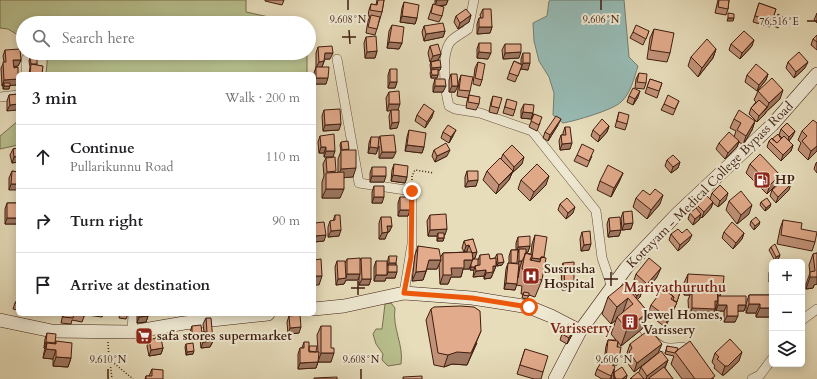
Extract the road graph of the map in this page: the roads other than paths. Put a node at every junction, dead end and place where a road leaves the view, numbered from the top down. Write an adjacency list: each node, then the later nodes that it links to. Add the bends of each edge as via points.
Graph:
1 (474, 0): 8 (street, via 468,29 451,40 447,47 445,82 449,106 480,113 532,131 596,211 602,258)
2 (337, 59): 9 (street, via 359,183 412,191 411,257)
3 (26, 60): 4 (street)
4 (26, 72)
5 (817, 74): 8 (main road, Kottayam - Medical College Bypass Road, via 772,125 677,214 630,264)
6 (16, 95): 7 (street)
7 (0, 97)
8 (614, 292): 17 (main road, Kottayam - Medical College Bypass Road)
9 (404, 293): 11 (main road, via 344,306); 17 (main road, via 472,298 529,307)
10 (627, 307): 19 (street, via 660,345 667,348 687,348)
11 (316, 309)
12 (817, 309): 15 (street)
13 (133, 316): 18 (street)
14 (249, 316): 18 (main road)
15 (805, 318)
16 (0, 320): 18 (main road, via 52,331)
17 (580, 331): 21 (main road, Kottayam - Medical College Bypass Road)
18 (132, 332)
19 (697, 358)
20 (769, 363): 22 (street, via 760,376)
21 (555, 379)
22 (752, 379)

